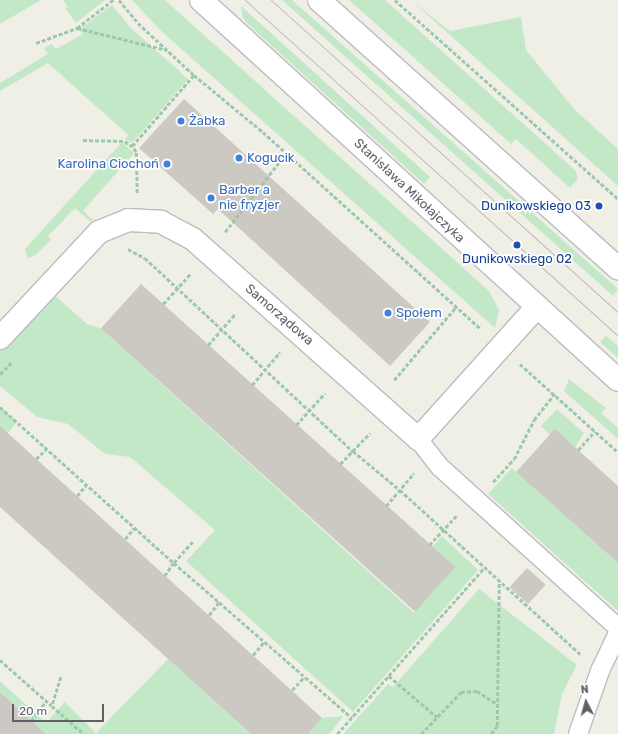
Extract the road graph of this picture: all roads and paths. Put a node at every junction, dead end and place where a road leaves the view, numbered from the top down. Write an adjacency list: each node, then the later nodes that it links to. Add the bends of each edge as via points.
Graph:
1 (113, 0): 6 (path)
2 (119, 0): 8 (path)
3 (319, 0): 17 (street)
4 (395, 0): 13 (path)
5 (204, 1): 21 (street, Stanisława Mikołajczyka)
6 (77, 28): 7 (path, via 61,31); 8 (path)
7 (36, 43)
8 (168, 50): 9 (path)
9 (194, 75): 11 (path); 12 (path)
10 (83, 140): 11 (path, via 125,141)
11 (132, 146): 14 (path, via 136,152)
12 (286, 153): 16 (path); 20 (path)
13 (618, 200)
14 (138, 219): 16 (street, Samorządowa, via 168,225); 25 (street, Samorządowa, via 114,224 99,232)
15 (124, 247): 18 (path, via 145,258)
16 (209, 253): 41 (street, Samorządowa)
17 (618, 268)
18 (177, 289): 19 (path); 23 (path)
19 (163, 304)
20 (456, 307): 24 (path); 34 (path)
21 (536, 308): 32 (street, Stanisława Mikołajczyka); 41 (street)
22 (230, 320): 23 (path)
23 (222, 330): 26 (path); 30 (path)
24 (484, 332)
25 (0, 338)
26 (208, 345)
27 (276, 356): 30 (path)
28 (16, 358): 31 (path)
29 (515, 360): 35 (path)
30 (264, 370): 33 (path); 38 (path)
31 (0, 374)
32 (618, 380)
33 (252, 385)
34 (389, 385)
35 (554, 394): 40 (path); 51 (path, via 534,420 514,459)
36 (319, 399): 38 (path)
37 (0, 407): 43 (path)
38 (309, 411): 39 (path); 46 (path)
39 (296, 425)
40 (595, 431): 44 (path); 45 (path)
41 (418, 438): 67 (lane, via 440,467)
42 (363, 440): 46 (path)
43 (46, 449): 47 (path); 50 (path)
44 (578, 450)
45 (618, 450)
46 (352, 451): 48 (path); 52 (path)
47 (36, 459)
48 (340, 464)
49 (411, 477): 52 (path)
50 (86, 485): 53 (path); 56 (path)
51 (488, 487)
52 (400, 490): 54 (path); 57 (path)
53 (77, 496)
54 (386, 506)
55 (453, 520): 57 (path)
56 (134, 528): 58 (path); 61 (path)
57 (444, 529): 60 (path); 62 (path)
58 (125, 539)
59 (193, 542): 61 (path)
60 (429, 545)
61 (174, 563): 63 (path); 65 (path)
62 (484, 568): 64 (path); 73 (path)
63 (165, 576)
64 (499, 582): 71 (path); 78 (path)
65 (219, 602): 66 (path); 69 (path)
66 (209, 615)
67 (618, 628)
68 (618, 633): 87 (lane, via 600,671)
69 (264, 642): 70 (path); 75 (path)
70 (253, 655)
71 (587, 660)
72 (0, 662): 77 (path)
73 (388, 676): 80 (path); 81 (path)
74 (61, 677): 79 (path)
75 (304, 677): 76 (path); 81 (path)
76 (292, 690)
77 (46, 701): 79 (path); 82 (path)
78 (497, 704): 80 (path, via 483,694 467,690 457,695); 86 (path, via 497,726)
79 (52, 706): 83 (path)
80 (437, 717): 85 (path)
81 (352, 718): 84 (path)
82 (31, 721)
83 (84, 734)
84 (337, 734)
85 (421, 734)
86 (491, 734)
87 (578, 734)

